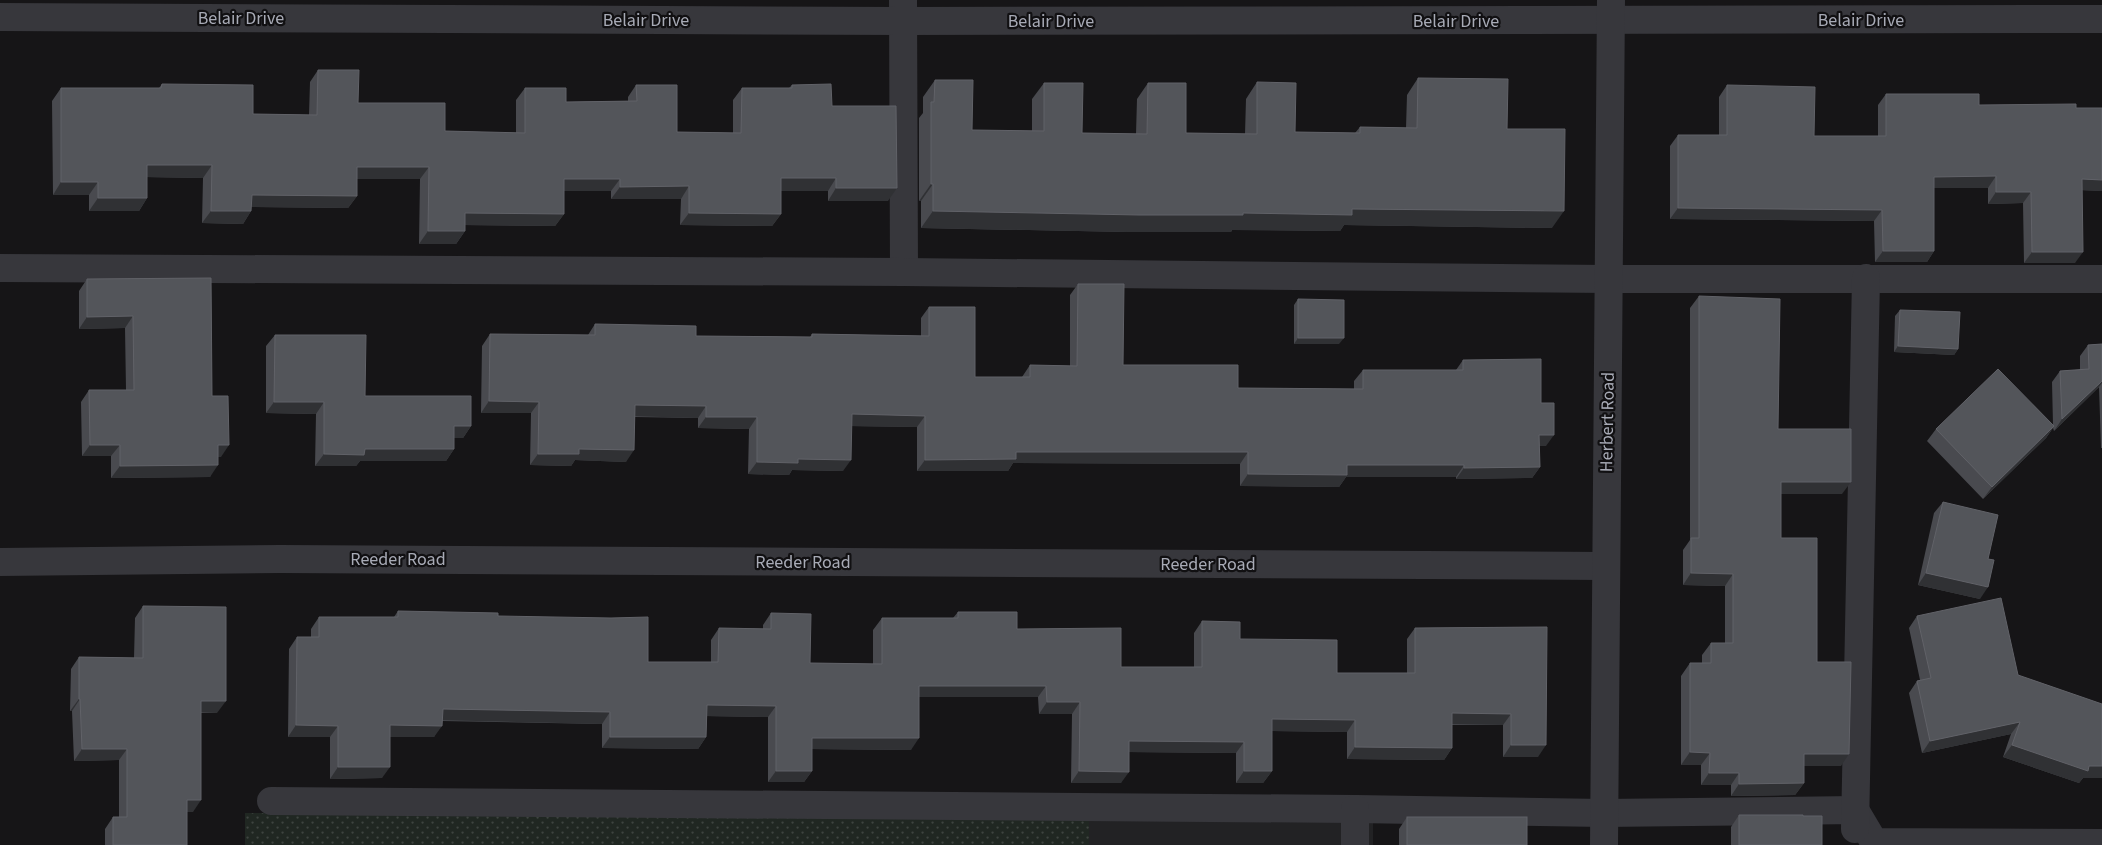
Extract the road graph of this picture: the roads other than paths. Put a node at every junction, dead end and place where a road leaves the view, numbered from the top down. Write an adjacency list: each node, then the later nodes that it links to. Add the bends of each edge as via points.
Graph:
1 (903, 10): 2 (street, Belair Drive); 3 (street, Belair Drive); 6 (street)
2 (1611, 10): 4 (street, Belair Drive); 8 (street, Herbert Road)
3 (0, 17)
4 (2102, 19)
5 (0, 268): 6 (street)
6 (904, 272): 8 (street)
7 (1866, 278): 8 (street); 9 (street); 14 (street)
8 (1609, 279): 11 (street, Herbert Road)
9 (2102, 279)
10 (0, 562): 11 (street, Reeder Road, via 290,559)
11 (1605, 566): 15 (street, Herbert Road)
12 (270, 801): 13 (street)
13 (1355, 809): 15 (street); 17 (street)
14 (1855, 810): 15 (street); 16 (street, via 1874,842); 19 (street)
15 (1604, 813): 18 (street, Herbert Road)
16 (2102, 843)
17 (1355, 845)
18 (1604, 845)
19 (1856, 845)

